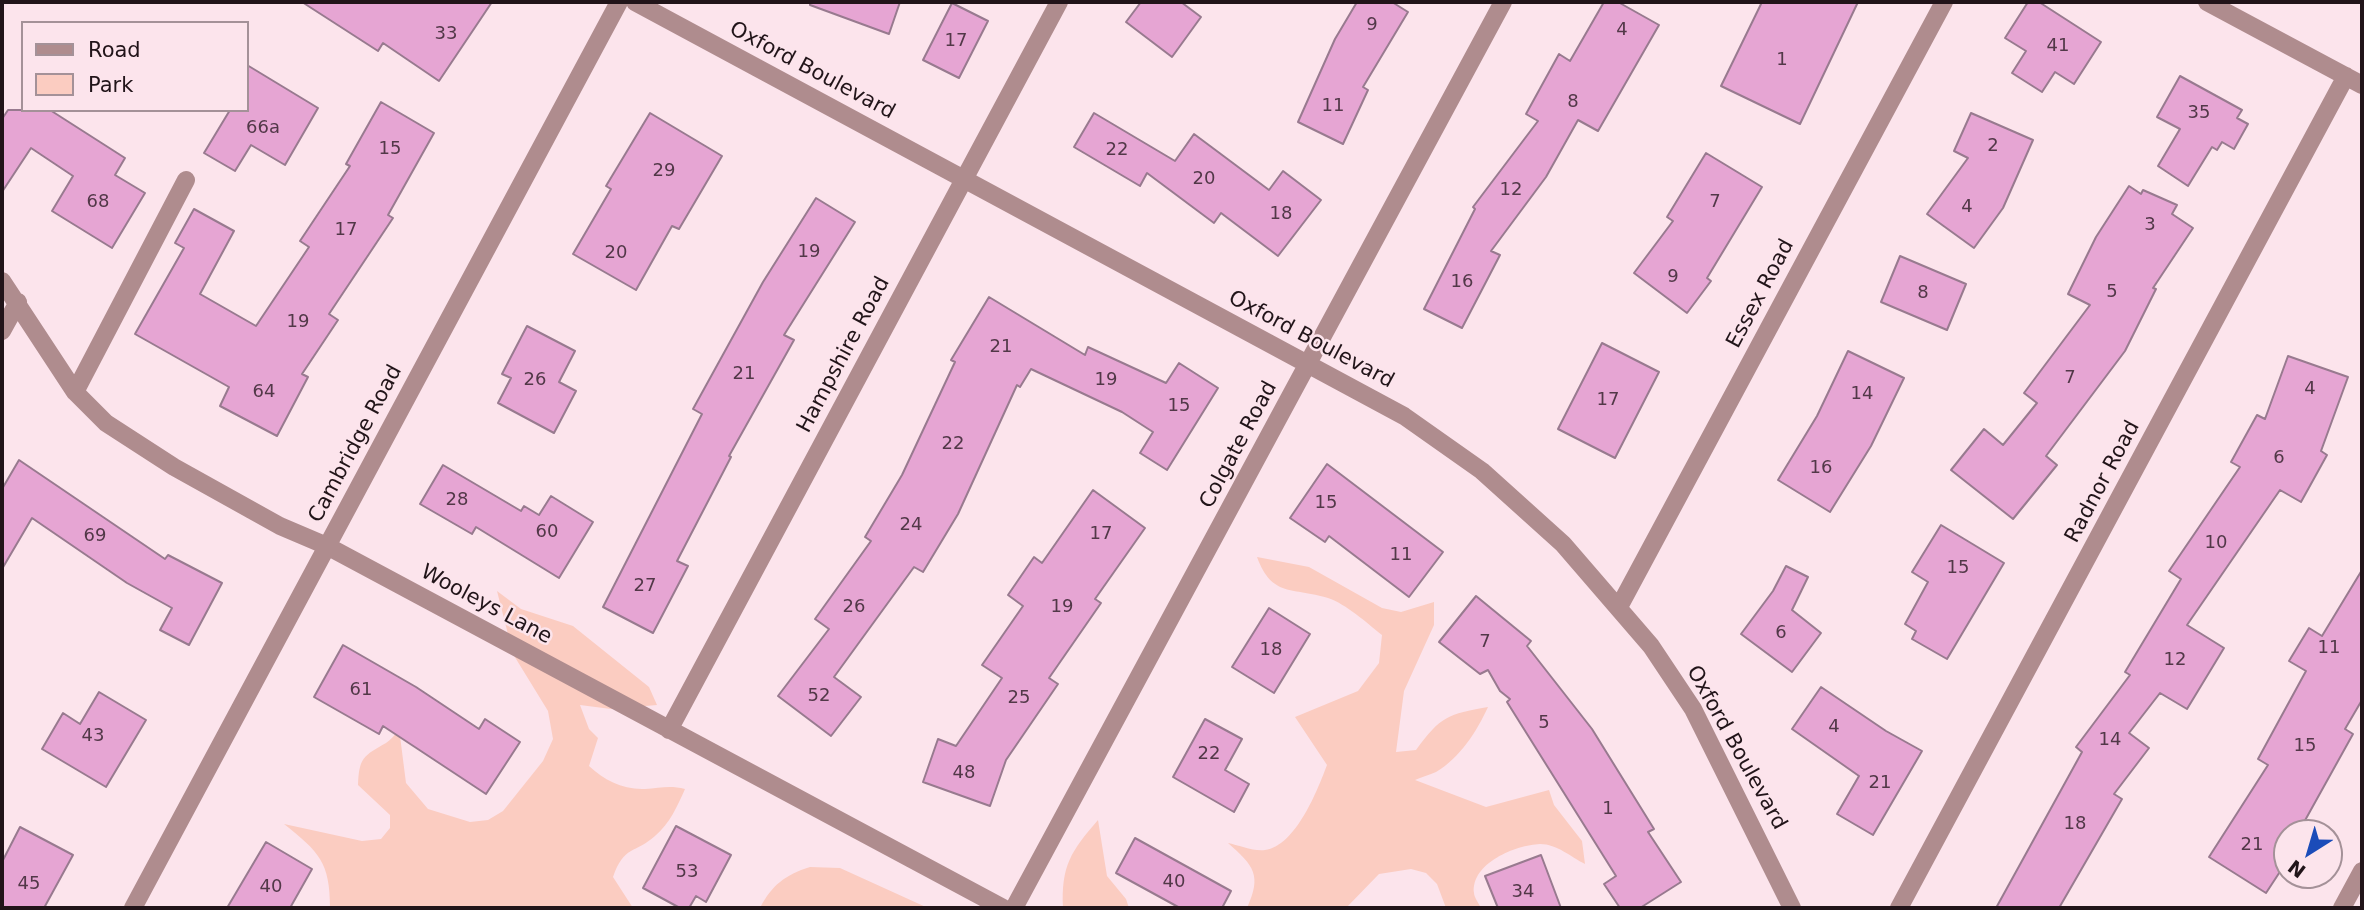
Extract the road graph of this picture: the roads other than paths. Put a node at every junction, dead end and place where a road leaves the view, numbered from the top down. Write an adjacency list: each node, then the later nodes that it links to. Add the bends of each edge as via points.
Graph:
1 (619, 2): 16 (street, Cambridge Road)
2 (635, 2): 9 (street, Oxford Boulevard)
3 (1059, 2): 9 (street, Hampshire Road)
4 (1503, 2): 14 (street, Colgate Road)
5 (1944, 2): 17 (street, Essex Road)
6 (2207, 2): 7 (street)
7 (2346, 76): 8 (street); 24 (street, Radnor Road)
8 (2362, 85)
9 (965, 179): 14 (street, Oxford Boulevard); 18 (street, Hampshire Road)
10 (186, 180): 15 (street)
11 (2, 281): 12 (street, Wooleys Lane)
12 (18, 302): 13 (street); 15 (street, Wooleys Lane)
13 (2, 331)
14 (1309, 365): 17 (street, Oxford Boulevard, via 1404,416 1482,471 1563,544); 22 (street, Colgate Road)
15 (75, 392): 16 (street, Wooleys Lane, via 106,424 138,447)
16 (327, 547): 18 (street, Wooleys Lane); 20 (street, Cambridge Road)
17 (1619, 607): 23 (street, Oxford Boulevard, via 1693,709)
18 (669, 730): 21 (street, Wooleys Lane)
19 (2362, 871): 25 (street)
20 (133, 908)
21 (1003, 908)
22 (1014, 908)
23 (1792, 908)
24 (1899, 908)
25 (2342, 908)

